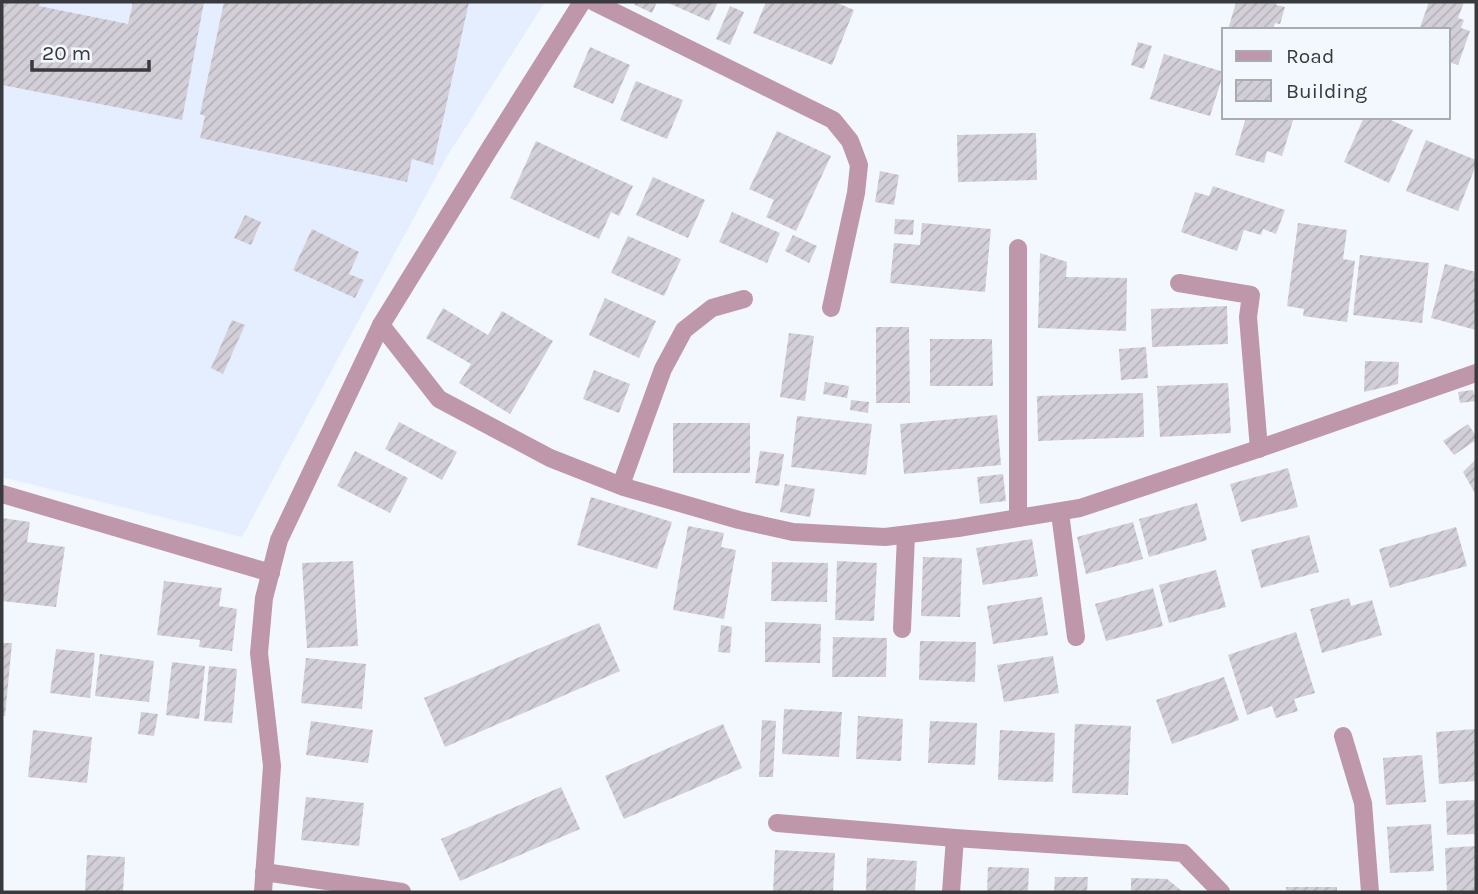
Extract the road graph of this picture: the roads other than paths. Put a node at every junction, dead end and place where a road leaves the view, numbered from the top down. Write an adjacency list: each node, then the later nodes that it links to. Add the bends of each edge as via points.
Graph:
1 (582, 2): 7 (street)
2 (594, 2): 6 (street, via 833,120 859,165)
3 (1018, 248): 13 (street)
4 (1180, 284): 9 (street, via 1251,295 1248,317)
5 (744, 299): 10 (street, via 712,308 684,330 663,369)
6 (831, 308)
7 (381, 325): 10 (street, via 439,399 550,458); 15 (street, via 279,540)
8 (1476, 373): 9 (street)
9 (1259, 449): 12 (street)
10 (621, 485): 14 (street, via 793,532)
11 (2, 494): 15 (street)
12 (1060, 513): 13 (street); 17 (street)
13 (1018, 518): 14 (street)
14 (906, 535): 16 (street)
15 (271, 573): 21 (street, via 264,598 260,653 272,766)
16 (902, 629)
17 (1076, 637)
18 (1343, 736): 26 (street, via 1363,803)
19 (777, 823): 20 (street)
20 (955, 838): 24 (street); 25 (street, via 1183,853)
21 (264, 872): 22 (street); 23 (street)
22 (263, 892)
23 (402, 892)
24 (951, 892)
25 (1221, 892)
26 (1370, 892)

